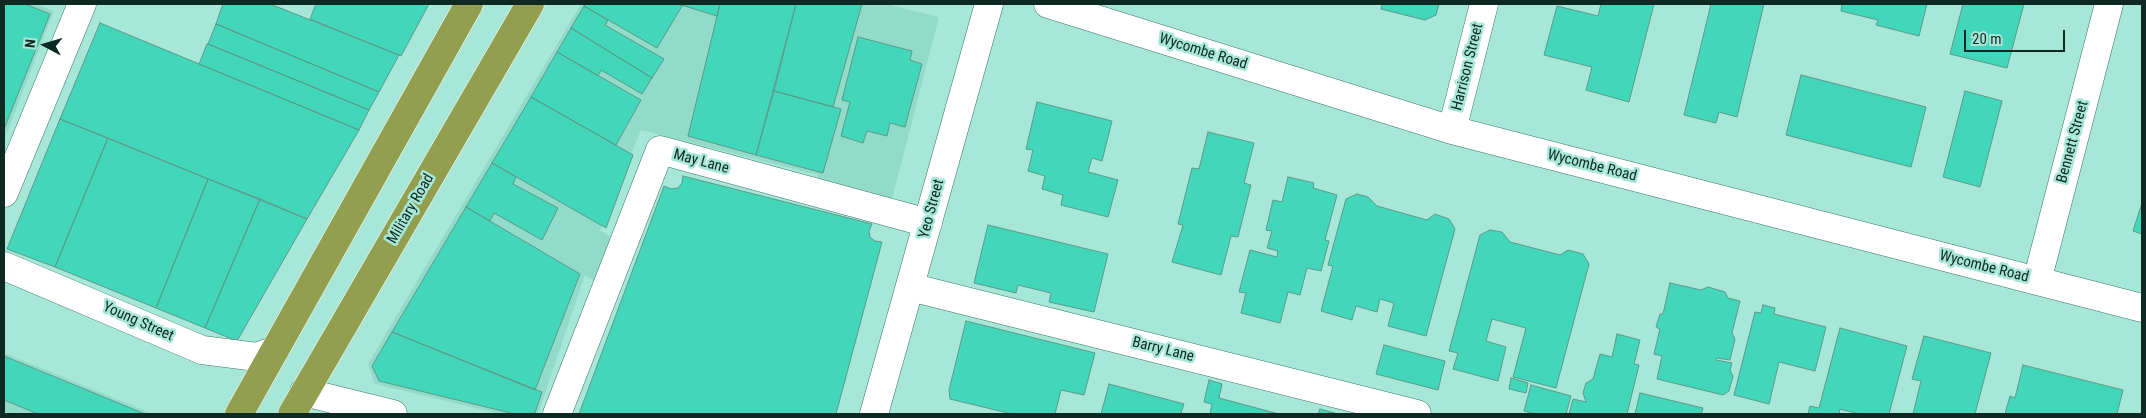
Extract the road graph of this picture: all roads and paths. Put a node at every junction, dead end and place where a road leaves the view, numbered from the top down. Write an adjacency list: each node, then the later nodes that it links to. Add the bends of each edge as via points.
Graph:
1 (84, 4): 9 (street)
2 (469, 4): 15 (highway)
3 (530, 4): 16 (highway, Military Road)
4 (989, 4): 10 (street, Yeo Street)
5 (1048, 4): 8 (street, Wycombe Road)
6 (1484, 4): 8 (street, Harrison Street)
7 (2109, 4): 12 (street, Bennett Street)
8 (1452, 130): 12 (street, Wycombe Road)
9 (4, 193)
10 (928, 223): 13 (street, Yeo Street); 19 (street, May Lane, via 660,150)
11 (4, 266): 15 (street, Young Street, via 202,350 257,357)
12 (2037, 280): 14 (street, Wycombe Road)
13 (910, 287): 20 (street, Yeo Street); 21 (street, Barry Lane)
14 (2142, 308)
15 (275, 350): 17 (highway)
16 (298, 403): 18 (street)
17 (239, 414)
18 (393, 414)
19 (557, 414)
20 (874, 414)
21 (1416, 414)

